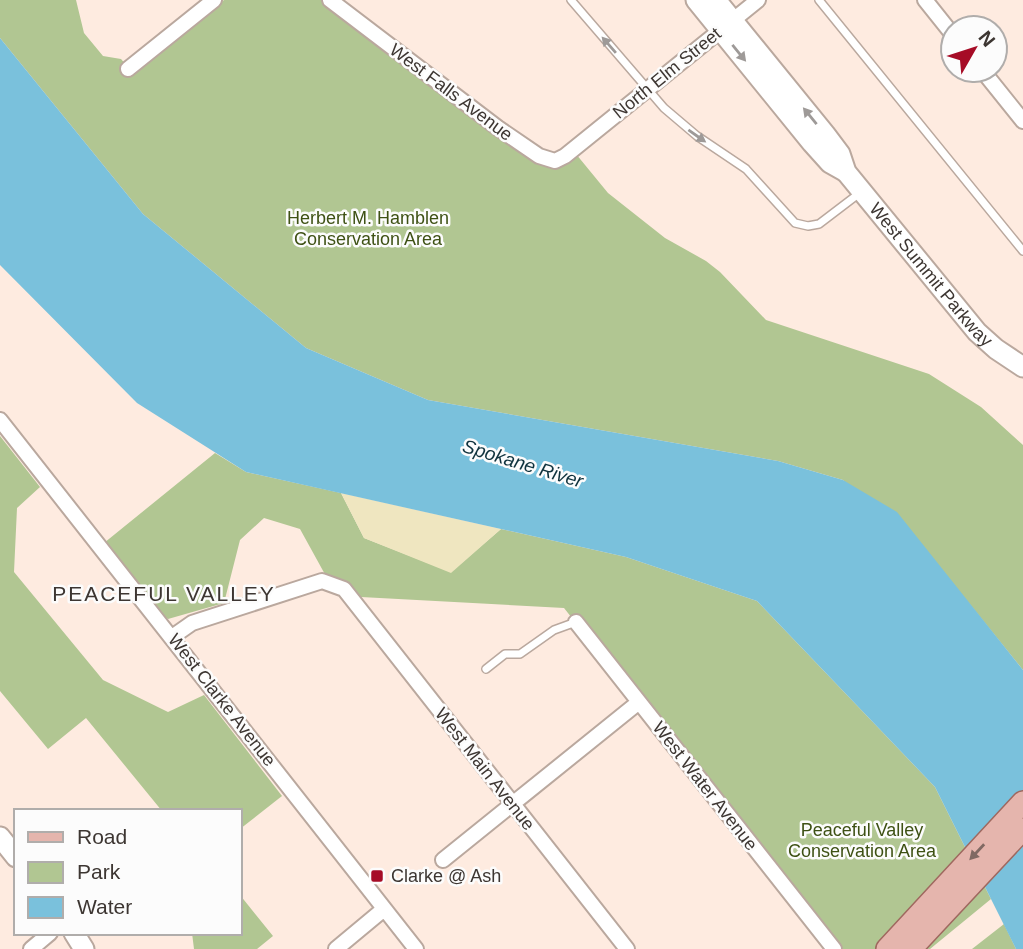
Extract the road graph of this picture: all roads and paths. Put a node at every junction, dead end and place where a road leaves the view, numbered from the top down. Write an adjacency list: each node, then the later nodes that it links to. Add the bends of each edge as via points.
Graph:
1 (214, 0): 11 (street)
2 (330, 0): 15 (street, West Falls Avenue, via 539,156 555,161)
3 (571, 0): 13 (lane, one-way to 3)
4 (696, 0): 10 (street, West Summit Parkway)
5 (716, 0): 10 (street, West Summit Parkway)
6 (758, 0): 10 (street, North Elm Street)
7 (819, 0): 17 (lane)
8 (925, 0): 9 (street)
9 (939, 18)
10 (727, 26): 13 (street, North Elm Street); 16 (street, West Summit Parkway, via 825,134)
11 (128, 69)
12 (993, 84): 14 (street)
13 (648, 89): 15 (street, North Elm Street); 16 (lane, one-way to 16, via 688,129 746,169 798,224 819,224)
14 (1023, 121)
15 (576, 146)
16 (862, 191): 18 (street, West Summit Parkway, via 977,332)
17 (1023, 251)
18 (1023, 368)
19 (0, 420): 21 (street, West Clarke Avenue)
20 (576, 622): 22 (lane, via 561,626 520,654 505,654); 23 (street, West Water Avenue)
21 (172, 637): 25 (street, West Main Avenue, via 192,623 322,581 344,589); 30 (street, West Clarke Avenue)
22 (486, 669)
23 (639, 702): 25 (street); 36 (street, West Water Avenue)
24 (1023, 802): 37 (main road, one-way to 37)
25 (512, 804): 29 (street); 35 (street, West Main Avenue)
26 (1023, 829): 38 (main road)
27 (0, 837): 28 (street)
28 (14, 854)
29 (443, 860)
30 (384, 909): 33 (street); 34 (street, West Clarke Avenue)
31 (48, 935): 32 (street)
32 (31, 949)
33 (336, 949)
34 (416, 949)
35 (627, 949)
36 (834, 949)
37 (887, 949)
38 (911, 949)

